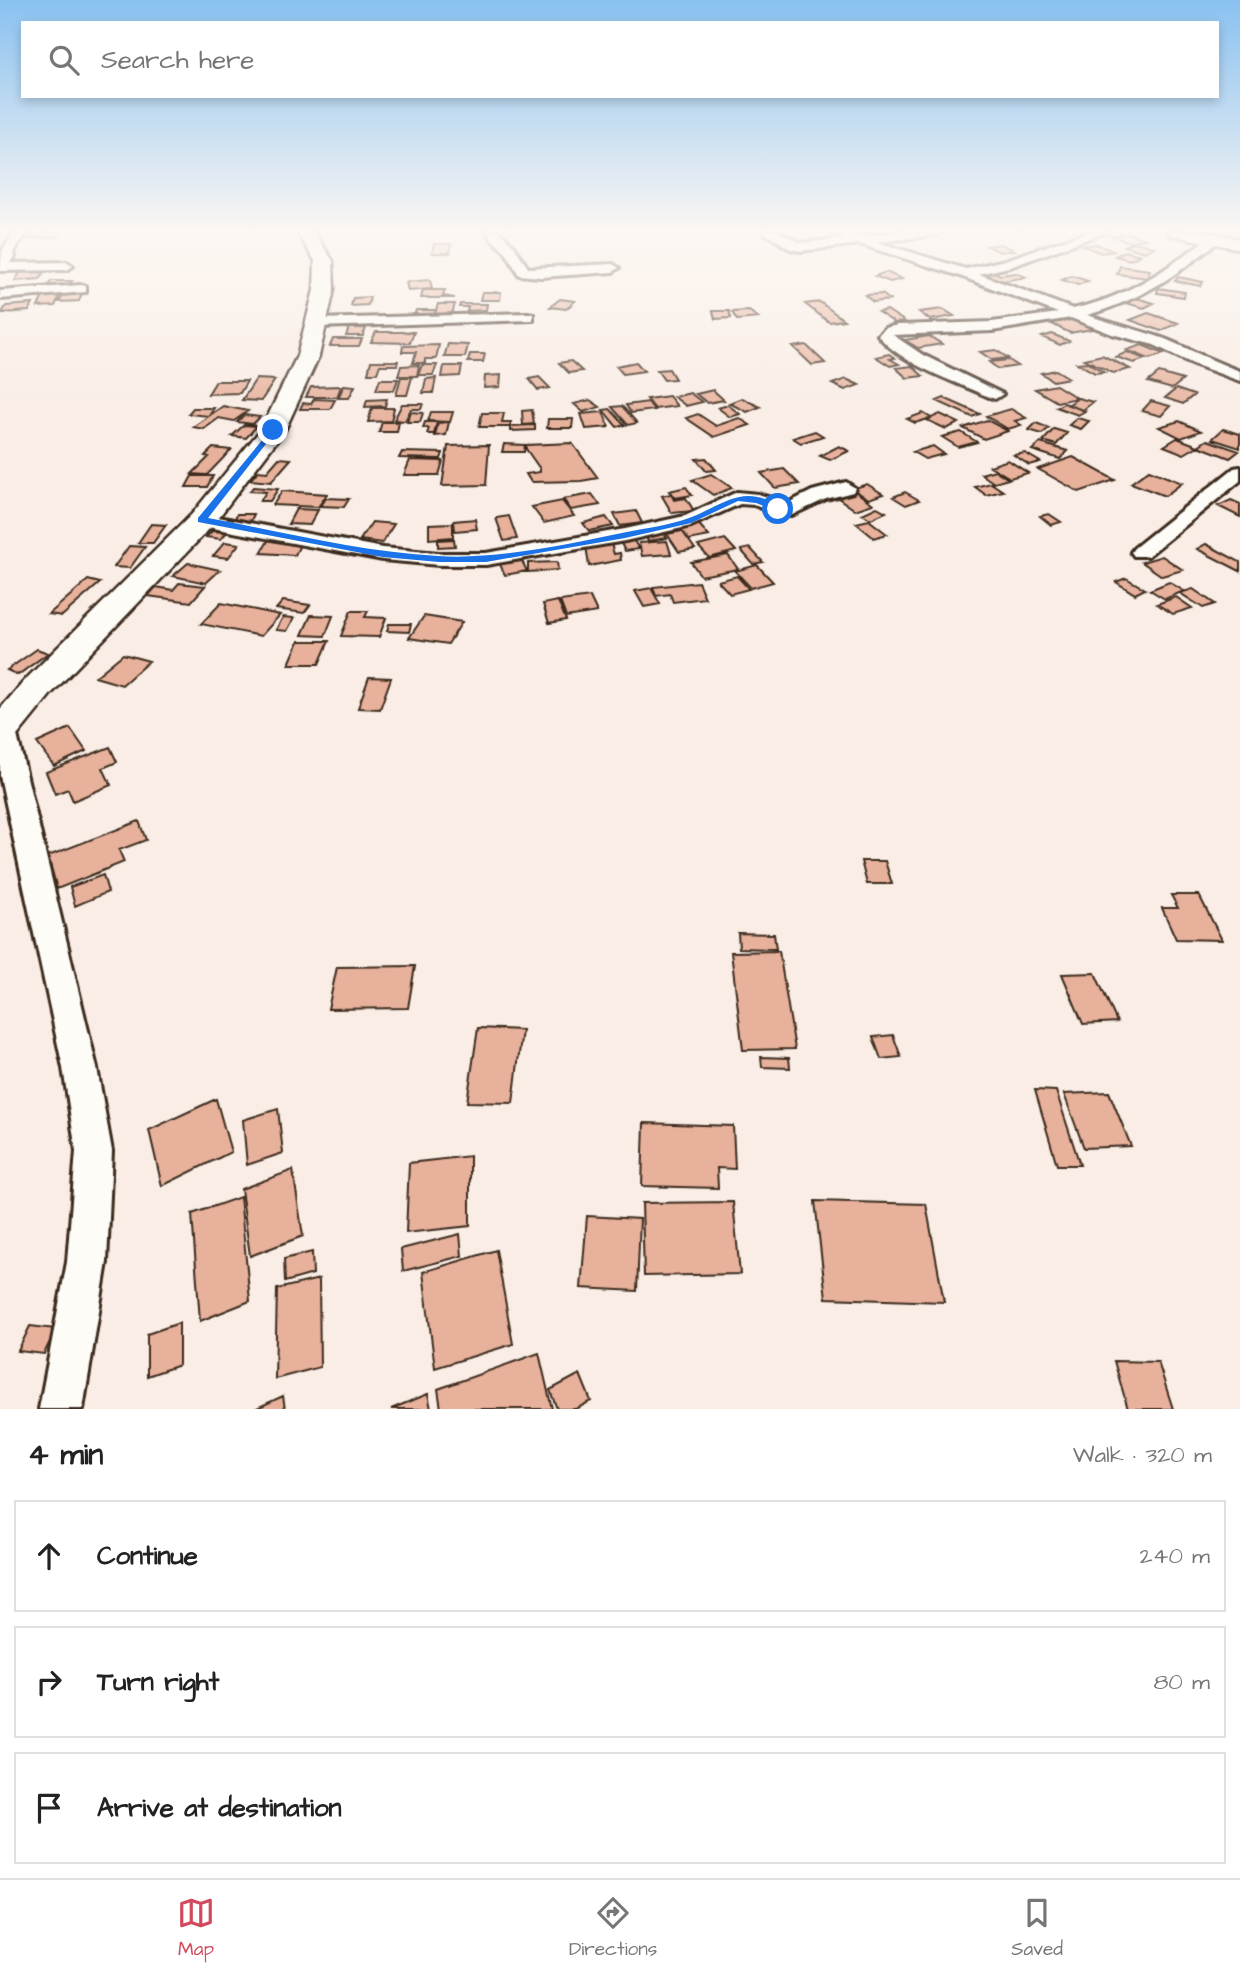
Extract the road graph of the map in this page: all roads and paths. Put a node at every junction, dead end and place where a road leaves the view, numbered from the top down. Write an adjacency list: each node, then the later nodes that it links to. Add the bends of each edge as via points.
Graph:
1 (322, 297): 6 (street)
2 (1030, 297): 4 (street)
3 (1123, 297): 4 (street)
4 (1077, 314): 7 (street); 8 (street, via 994,325 898,329 886,335 909,354)
5 (528, 317): 6 (street)
6 (316, 323): 11 (street, via 303,367 273,430)
7 (1240, 376)
8 (995, 394)
9 (1240, 472): 12 (street)
10 (846, 488): 11 (street, via 792,509 737,498 691,520 486,559 383,554)
11 (202, 520): 13 (street, via 39,686)
12 (1141, 552)
13 (1, 731): 14 (street, via 80,1068 94,1151 88,1262)
14 (61, 1409)

